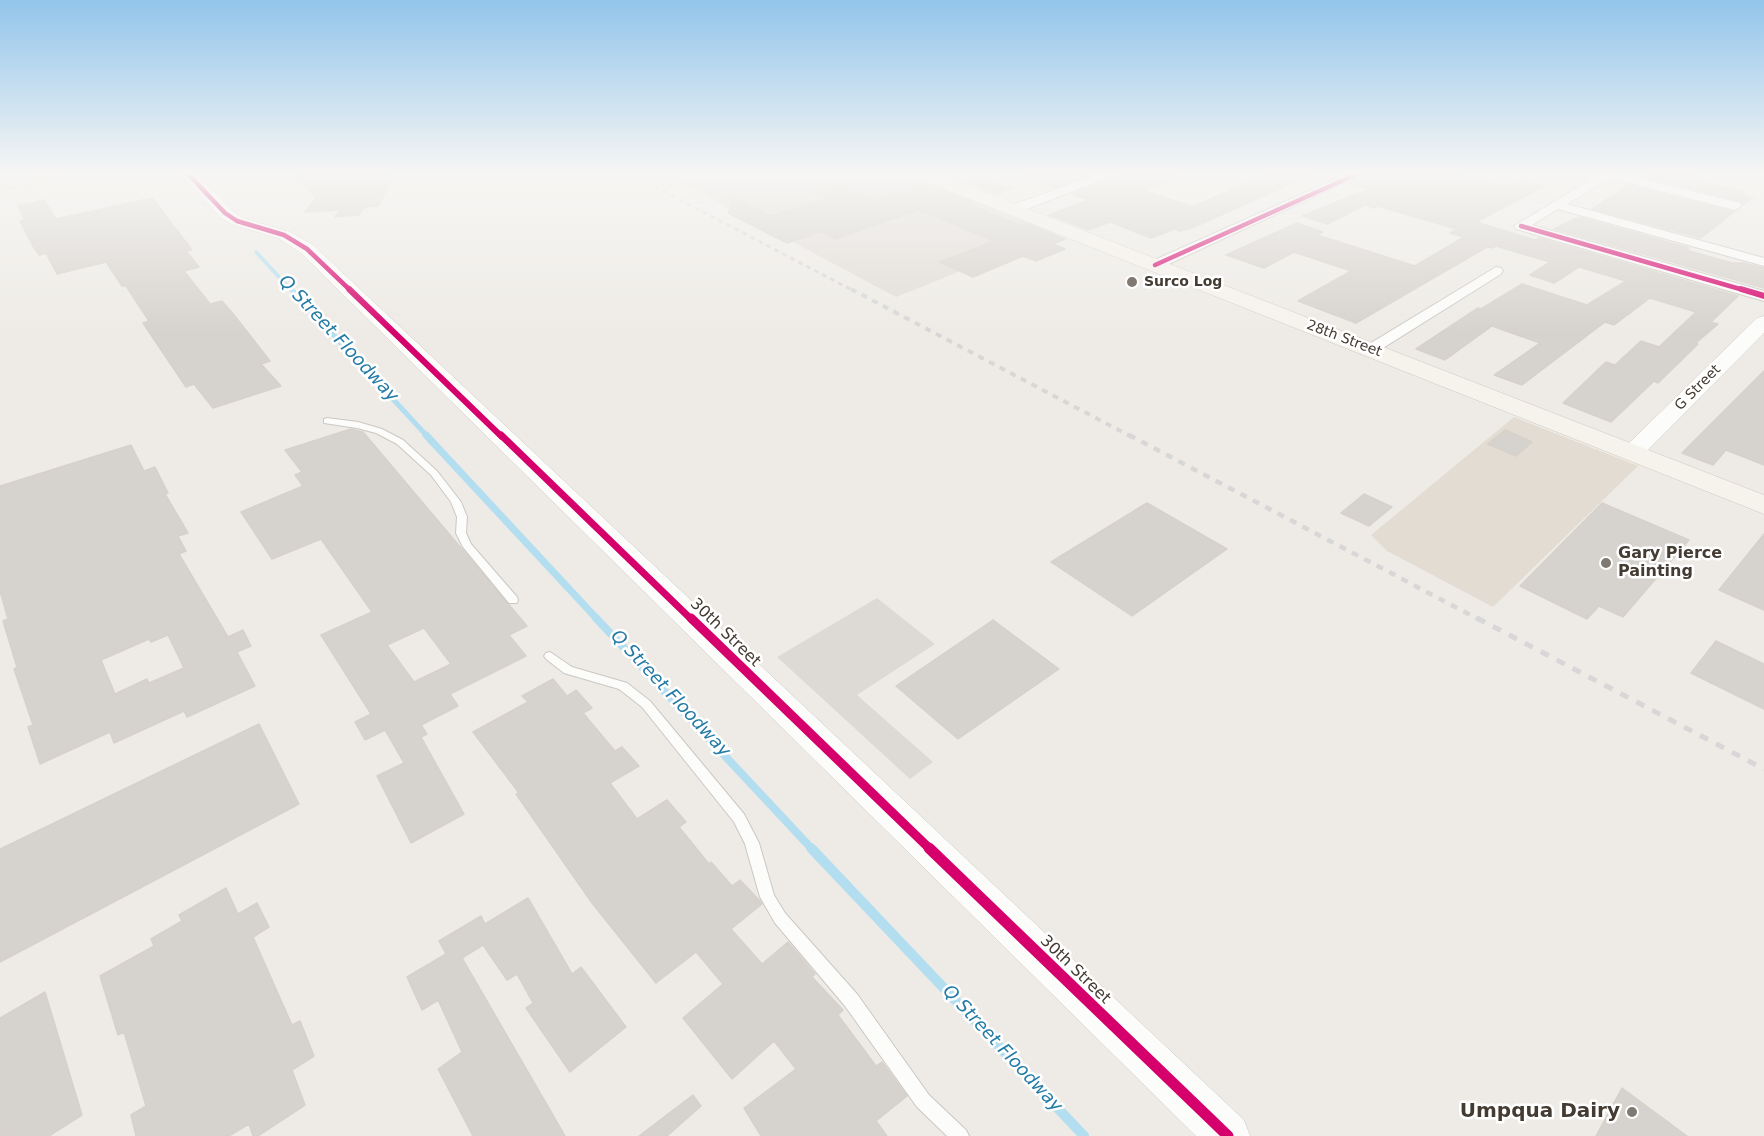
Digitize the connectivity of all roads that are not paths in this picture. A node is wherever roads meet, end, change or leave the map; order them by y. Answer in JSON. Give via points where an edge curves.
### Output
{"nodes":[{"id":1,"x":257,"y":227,"type":"edge"},
{"id":2,"x":1059,"y":227,"type":"edge"},
{"id":3,"x":1240,"y":227,"type":"edge"},
{"id":4,"x":1525,"y":227,"type":"edge"},
{"id":5,"x":1637,"y":227,"type":"edge"},
{"id":6,"x":1764,"y":262,"type":"edge"},
{"id":7,"x":1155,"y":265,"type":"junction"},
{"id":8,"x":1496,"y":271,"type":"dead end"},
{"id":9,"x":1764,"y":296,"type":"edge"},
{"id":10,"x":1764,"y":322,"type":"edge"},
{"id":11,"x":1369,"y":349,"type":"junction"},
{"id":12,"x":327,"y":421,"type":"dead end"},
{"id":13,"x":1632,"y":453,"type":"junction"},
{"id":14,"x":1764,"y":506,"type":"edge"},
{"id":15,"x":513,"y":600,"type":"dead end"},
{"id":16,"x":550,"y":656,"type":"dead end"},
{"id":17,"x":960,"y":1136,"type":"edge"},
{"id":18,"x":1228,"y":1136,"type":"edge"}],
"edges":[{"from":1,"to":18,"type":"street","name":"30th Street","via":[[284,235],[307,249]]},
{"from":2,"to":7,"type":"main road","name":"28th Street"},
{"from":3,"to":7,"type":"street"},
{"from":4,"to":9,"type":"street"},
{"from":5,"to":6,"type":"street"},
{"from":7,"to":11,"type":"main road","name":"28th Street"},
{"from":8,"to":11,"type":"street"},
{"from":10,"to":13,"type":"street","name":"G Street"},
{"from":11,"to":13,"type":"main road","name":"28th Street"},
{"from":12,"to":15,"type":"lane","via":[[358,425],[386,435],[400,442],[434,473],[456,502],[467,545]]},
{"from":13,"to":14,"type":"main road","name":"28th Street"},
{"from":16,"to":17,"type":"lane","via":[[567,670],[623,686],[646,704],[739,818],[752,843],[767,897],[780,918],[851,1000],[923,1101]]}]}
